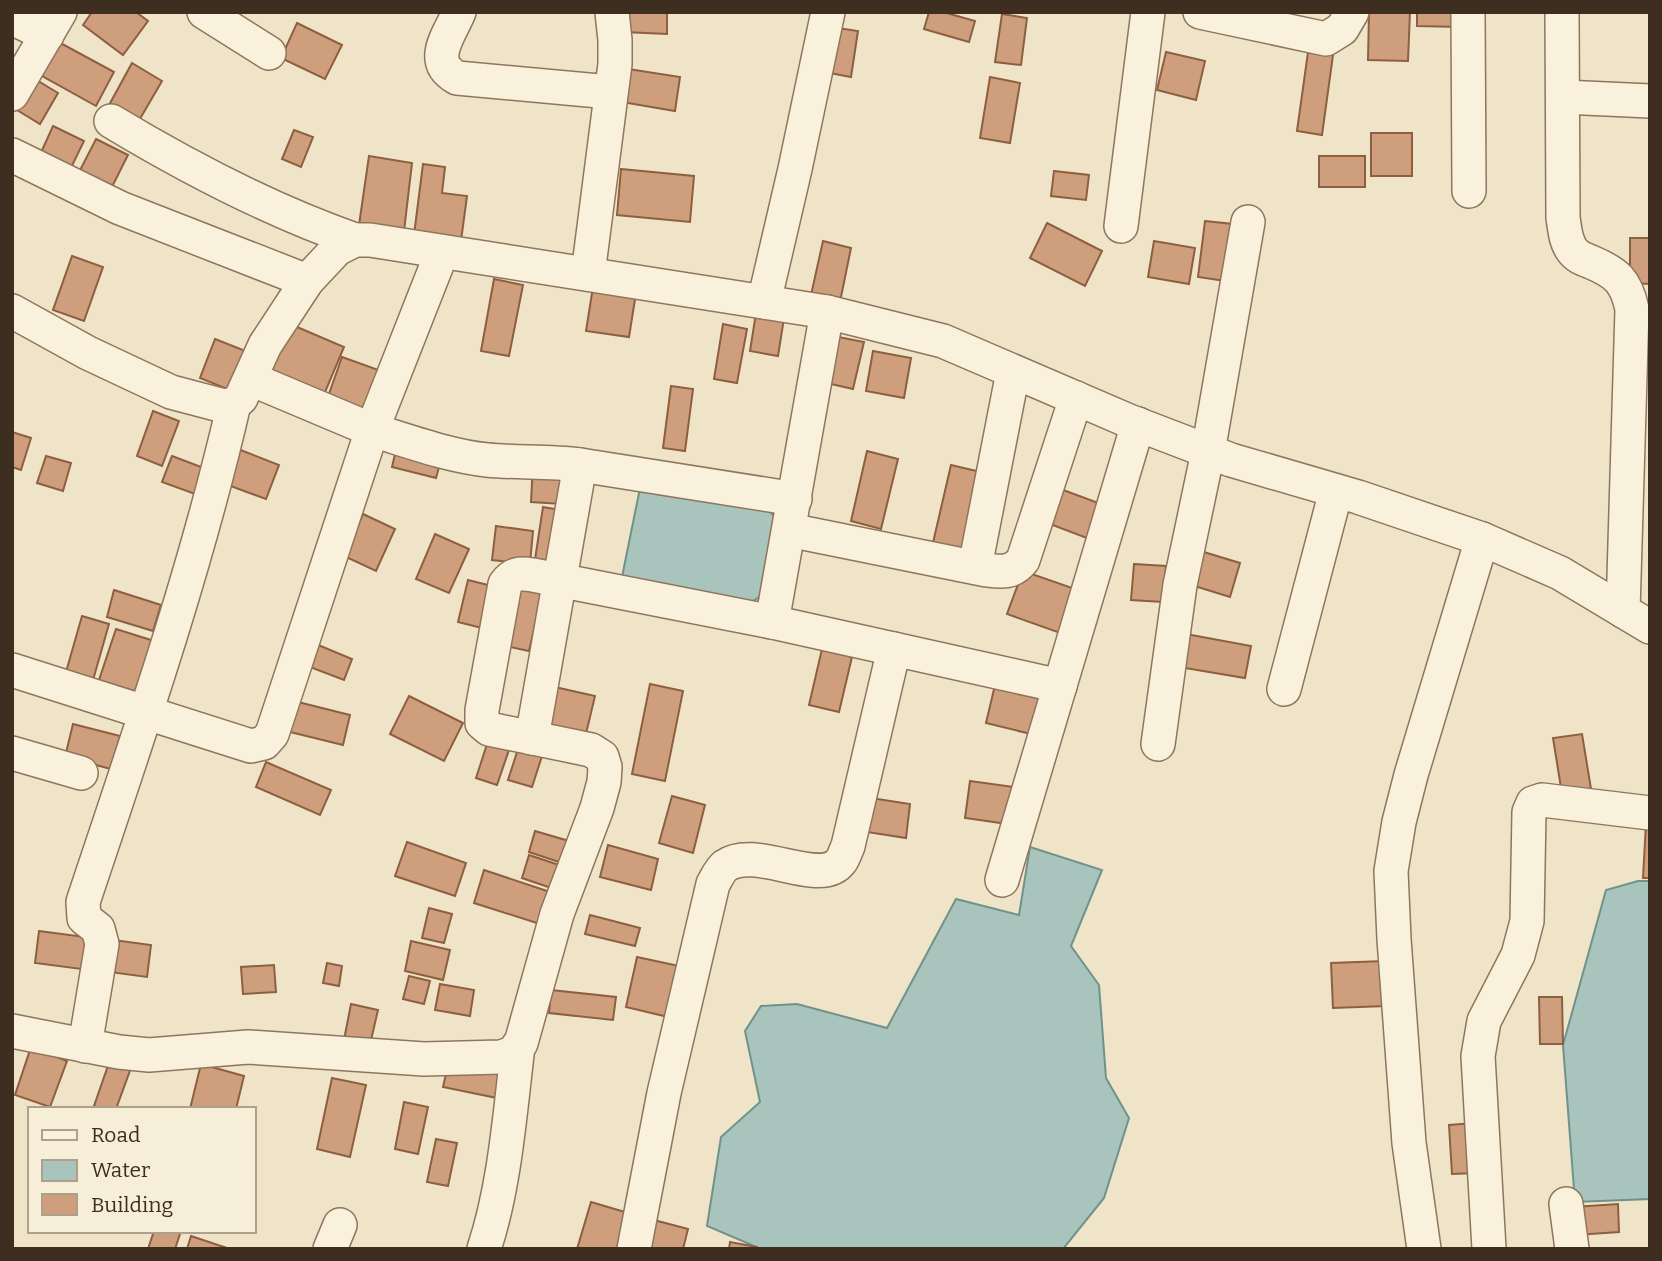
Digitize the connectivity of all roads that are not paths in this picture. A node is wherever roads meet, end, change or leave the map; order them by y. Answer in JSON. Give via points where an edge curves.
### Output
{"nodes":[{"id":1,"x":204,"y":12,"type":"edge"},
{"id":2,"x":459,"y":12,"type":"edge"},
{"id":3,"x":612,"y":12,"type":"edge"},
{"id":4,"x":828,"y":12,"type":"edge"},
{"id":5,"x":1148,"y":12,"type":"edge"},
{"id":6,"x":1200,"y":12,"type":"edge"},
{"id":7,"x":1352,"y":12,"type":"edge"},
{"id":8,"x":1468,"y":12,"type":"edge"},
{"id":9,"x":1562,"y":12,"type":"edge"},
{"id":10,"x":12,"y":18,"type":"edge"},
{"id":11,"x":1271,"y":20,"type":"edge"},
{"id":12,"x":53,"y":23,"type":"edge"},
{"id":13,"x":269,"y":53,"type":"dead end"},
{"id":14,"x":610,"y":92,"type":"junction"},
{"id":15,"x":12,"y":94,"type":"edge"},
{"id":16,"x":1563,"y":97,"type":"junction"},
{"id":17,"x":1650,"y":101,"type":"edge"},
{"id":18,"x":111,"y":121,"type":"dead end"},
{"id":19,"x":12,"y":155,"type":"edge"},
{"id":20,"x":1469,"y":191,"type":"dead end"},
{"id":21,"x":1248,"y":222,"type":"dead end"},
{"id":22,"x":1121,"y":226,"type":"dead end"},
{"id":23,"x":355,"y":240,"type":"junction"},
{"id":24,"x":442,"y":252,"type":"junction"},
{"id":25,"x":588,"y":274,"type":"junction"},
{"id":26,"x":307,"y":281,"type":"junction"},
{"id":27,"x":764,"y":302,"type":"junction"},
{"id":28,"x":12,"y":311,"type":"edge"},
{"id":29,"x":827,"y":312,"type":"junction"},
{"id":30,"x":1013,"y":372,"type":"junction"},
{"id":31,"x":243,"y":392,"type":"junction"},
{"id":32,"x":1076,"y":398,"type":"junction"},
{"id":33,"x":1138,"y":424,"type":"junction"},
{"id":34,"x":372,"y":430,"type":"junction"},
{"id":35,"x":1208,"y":452,"type":"junction"},
{"id":36,"x":580,"y":465,"type":"junction"},
{"id":37,"x":1336,"y":491,"type":"junction"},
{"id":38,"x":792,"y":514,"type":"junction"},
{"id":39,"x":1482,"y":539,"type":"junction"},
{"id":40,"x":975,"y":567,"type":"junction"},
{"id":41,"x":558,"y":579,"type":"junction"},
{"id":42,"x":1636,"y":619,"type":"edge"},
{"id":43,"x":772,"y":622,"type":"junction"},
{"id":44,"x":894,"y":649,"type":"junction"},
{"id":45,"x":12,"y":670,"type":"edge"},
{"id":46,"x":1060,"y":686,"type":"junction"},
{"id":47,"x":1284,"y":689,"type":"dead end"},
{"id":48,"x":146,"y":712,"type":"junction"},
{"id":49,"x":532,"y":738,"type":"junction"},
{"id":50,"x":1158,"y":744,"type":"dead end"},
{"id":51,"x":12,"y":753,"type":"edge"},
{"id":52,"x":81,"y":773,"type":"dead end"},
{"id":53,"x":1650,"y":813,"type":"edge"},
{"id":54,"x":1002,"y":880,"type":"dead end"},
{"id":55,"x":12,"y":1031,"type":"edge"},
{"id":56,"x":85,"y":1046,"type":"junction"},
{"id":57,"x":518,"y":1046,"type":"junction"},
{"id":58,"x":1566,"y":1204,"type":"dead end"},
{"id":59,"x":484,"y":1249,"type":"edge"},
{"id":60,"x":634,"y":1249,"type":"edge"},
{"id":61,"x":1424,"y":1249,"type":"edge"},
{"id":62,"x":1489,"y":1249,"type":"edge"},
{"id":63,"x":1572,"y":1249,"type":"edge"}],
"edges":[{"from":1,"to":13,"type":"street"},
{"from":2,"to":14,"type":"street","via":[[441,53],[447,73],[457,78]]},
{"from":3,"to":14,"type":"street","via":[[615,64]]},
{"from":4,"to":27,"type":"street"},
{"from":5,"to":22,"type":"street"},
{"from":6,"to":11,"type":"street"},
{"from":7,"to":11,"type":"street","via":[[1342,29],[1326,39]]},
{"from":8,"to":20,"type":"street"},
{"from":9,"to":16,"type":"street"},
{"from":10,"to":12,"type":"street"},
{"from":12,"to":15,"type":"street"},
{"from":14,"to":25,"type":"street"},
{"from":16,"to":17,"type":"street"},
{"from":16,"to":42,"type":"street","via":[[1566,237],[1577,256],[1621,279],[1632,309]]},
{"from":18,"to":23,"type":"street","via":[[240,193]]},
{"from":19,"to":26,"type":"street","via":[[120,208]]},
{"from":21,"to":35,"type":"street"},
{"from":23,"to":24,"type":"street"},
{"from":23,"to":26,"type":"street","via":[[337,249]]},
{"from":24,"to":25,"type":"street"},
{"from":24,"to":34,"type":"street"},
{"from":25,"to":27,"type":"street"},
{"from":26,"to":31,"type":"street","via":[[265,345]]},
{"from":27,"to":29,"type":"street"},
{"from":28,"to":31,"type":"street","via":[[171,392],[224,406]]},
{"from":29,"to":30,"type":"street","via":[[943,341]]},
{"from":29,"to":38,"type":"street"},
{"from":30,"to":32,"type":"street"},
{"from":30,"to":40,"type":"street"},
{"from":31,"to":34,"type":"street"},
{"from":31,"to":48,"type":"street"},
{"from":32,"to":33,"type":"street"},
{"from":32,"to":40,"type":"street","via":[[1023,560],[1007,571]]},
{"from":33,"to":35,"type":"street"},
{"from":33,"to":46,"type":"street"},
{"from":34,"to":36,"type":"street","via":[[463,456]]},
{"from":34,"to":48,"type":"street","via":[[272,734],[264,743],[251,746]]},
{"from":35,"to":37,"type":"street"},
{"from":35,"to":50,"type":"street","via":[[1180,585]]},
{"from":36,"to":38,"type":"street"},
{"from":36,"to":41,"type":"street"},
{"from":37,"to":39,"type":"street"},
{"from":37,"to":47,"type":"street"},
{"from":38,"to":40,"type":"street"},
{"from":38,"to":43,"type":"street"},
{"from":39,"to":42,"type":"street","via":[[1560,573]]},
{"from":39,"to":61,"type":"street","via":[[1411,775],[1391,871],[1409,1143]]},
{"from":41,"to":43,"type":"street"},
{"from":41,"to":49,"type":"street"},
{"from":41,"to":49,"type":"street","via":[[519,573],[509,577],[482,710],[482,723],[489,729]]},
{"from":43,"to":44,"type":"street"},
{"from":44,"to":46,"type":"street"},
{"from":44,"to":60,"type":"street","via":[[841,861],[831,869],[814,870],[741,860],[724,866],[713,884],[664,1093]]},
{"from":45,"to":48,"type":"street"},
{"from":46,"to":54,"type":"street"},
{"from":48,"to":56,"type":"street","via":[[83,902],[84,919],[98,929],[102,944]]},
{"from":49,"to":57,"type":"street","via":[[591,750],[602,757],[606,767],[597,808],[556,914]]},
{"from":51,"to":52,"type":"street"},
{"from":53,"to":62,"type":"street","via":[[1542,800],[1533,803],[1529,812],[1527,920],[1518,955],[1484,1021],[1478,1056]]},
{"from":55,"to":56,"type":"street"},
{"from":56,"to":57,"type":"street","via":[[149,1055],[248,1047],[424,1059],[501,1057]]},
{"from":57,"to":59,"type":"street","via":[[510,1119]]},
{"from":58,"to":63,"type":"street"}]}
